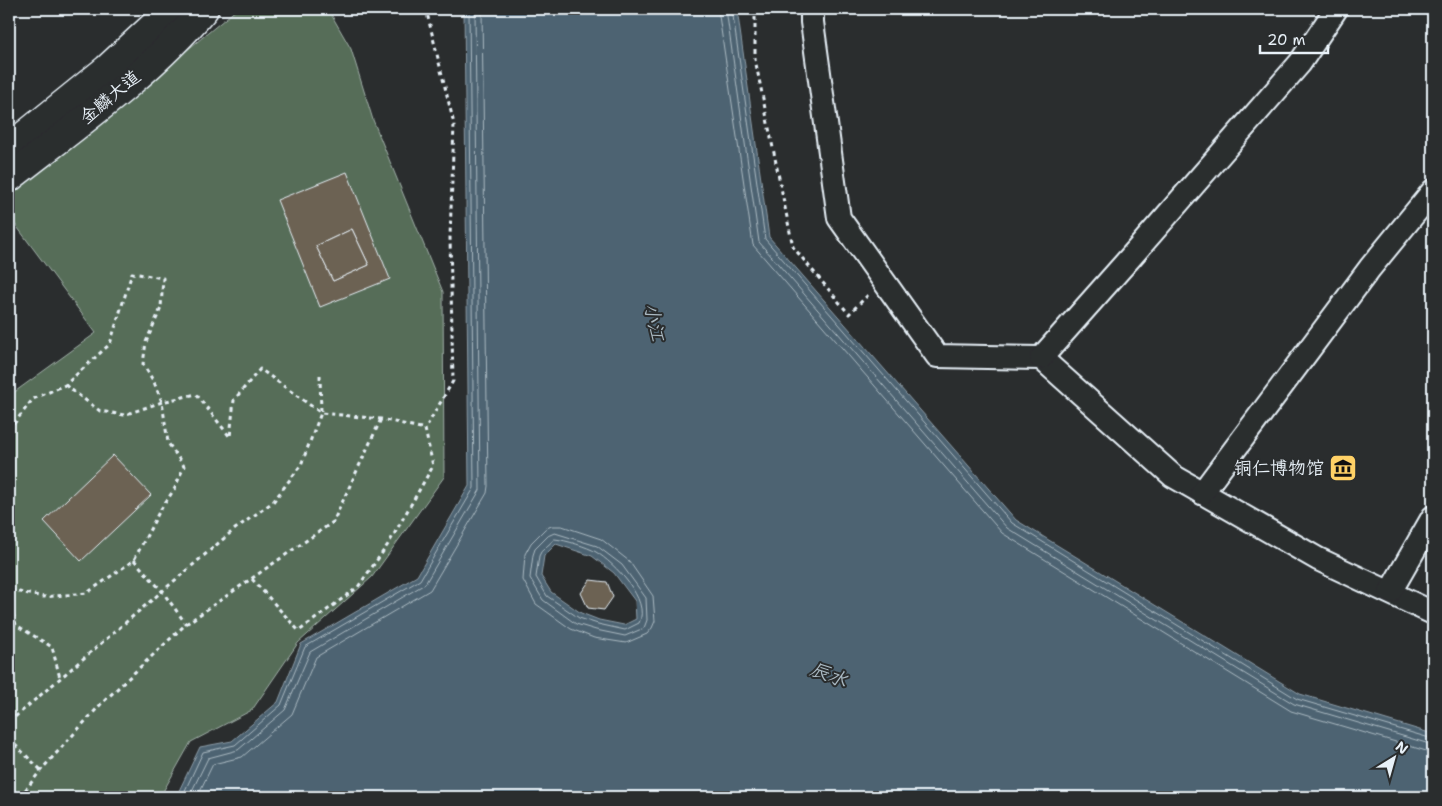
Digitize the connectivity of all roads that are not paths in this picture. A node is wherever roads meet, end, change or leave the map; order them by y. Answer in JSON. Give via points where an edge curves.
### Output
{"nodes":[{"id":1,"x":172,"y":9,"type":"edge"},
{"id":2,"x":204,"y":9,"type":"edge"},
{"id":3,"x":812,"y":9,"type":"edge"},
{"id":4,"x":1336,"y":9,"type":"edge"},
{"id":5,"x":9,"y":148,"type":"edge"},
{"id":6,"x":9,"y":178,"type":"edge"},
{"id":7,"x":1433,"y":191,"type":"edge"},
{"id":8,"x":1041,"y":358,"type":"junction"},
{"id":9,"x":1202,"y":493,"type":"junction"},
{"id":10,"x":1433,"y":517,"type":"edge"},
{"id":11,"x":1390,"y":592,"type":"junction"},
{"id":12,"x":1433,"y":613,"type":"edge"}],
"edges":[{"from":1,"to":5,"type":"main road","name":"金麟大道","via":[[107,69]]},
{"from":2,"to":6,"type":"main road","name":"金麟大道","via":[[185,32],[111,98]]},
{"from":3,"to":8,"type":"street","via":[[839,218],[937,356]]},
{"from":4,"to":8,"type":"street","via":[[1300,63]]},
{"from":7,"to":9,"type":"street","via":[[1370,268]]},
{"from":8,"to":9,"type":"street","via":[[1173,476]]},
{"from":9,"to":11,"type":"street","via":[[1318,559]]},
{"from":10,"to":11,"type":"street"},
{"from":11,"to":12,"type":"street"}]}
